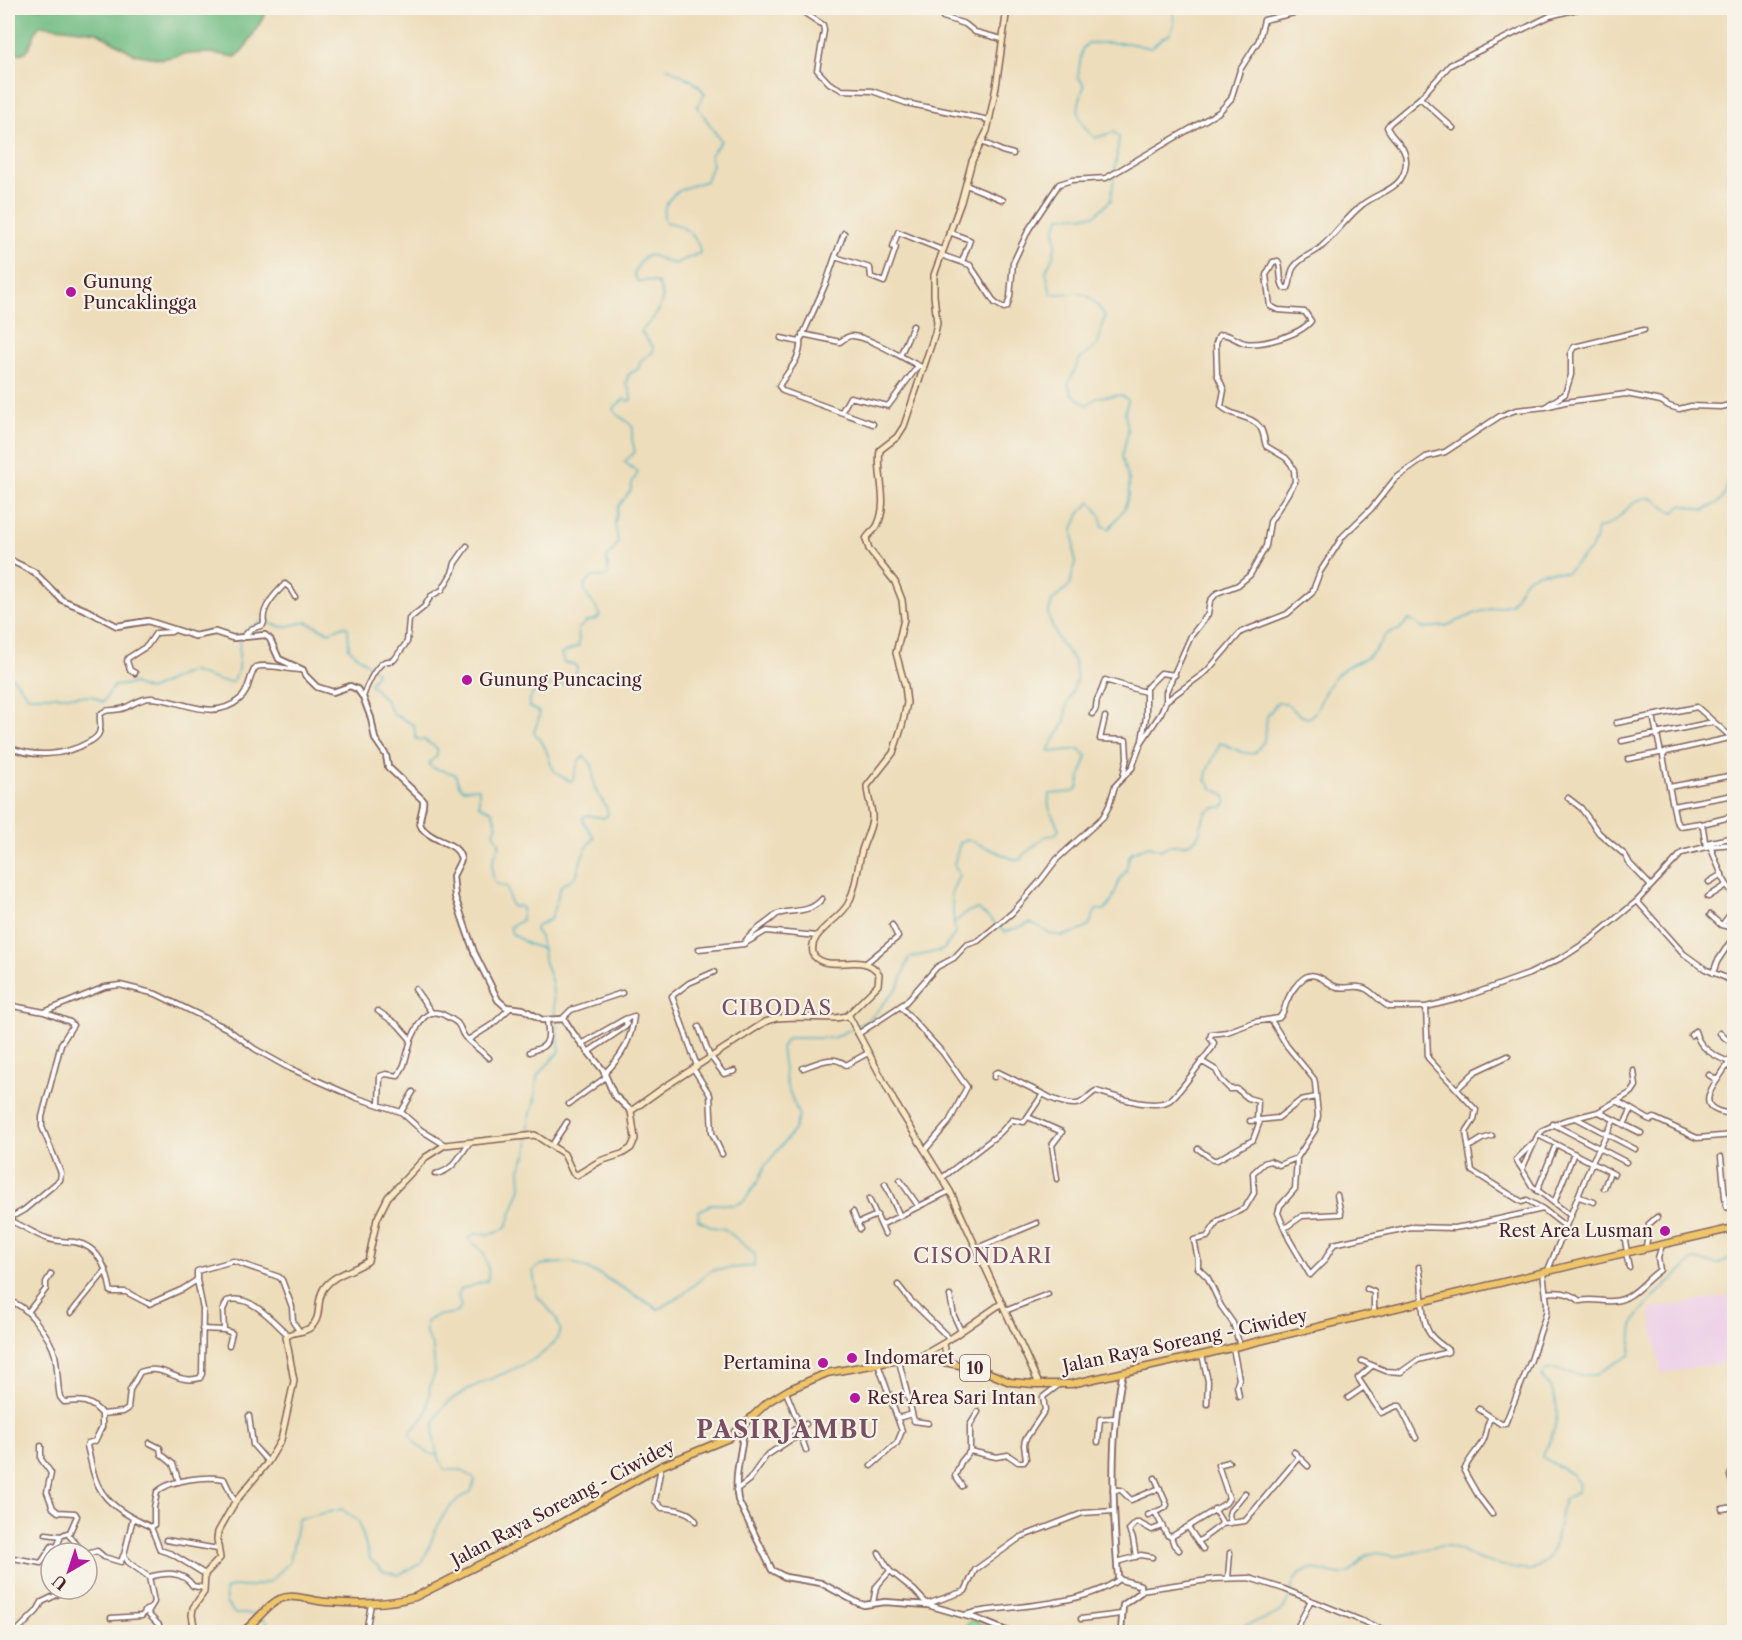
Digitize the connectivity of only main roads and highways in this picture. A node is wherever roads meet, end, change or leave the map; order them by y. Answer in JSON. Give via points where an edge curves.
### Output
{"nodes":[{"id":1,"x":1007,"y":8,"type":"edge"},
{"id":2,"x":849,"y":1016,"type":"junction"},
{"id":3,"x":1734,"y":1228,"type":"edge"},
{"id":4,"x":1002,"y":1304,"type":"junction"},
{"id":5,"x":947,"y":1341,"type":"junction"},
{"id":6,"x":918,"y":1358,"type":"junction"},
{"id":7,"x":947,"y":1362,"type":"junction"},
{"id":8,"x":1039,"y":1384,"type":"junction"},
{"id":9,"x":195,"y":1632,"type":"edge"},
{"id":10,"x":243,"y":1632,"type":"edge"}],
"edges":[{"from":1,"to":2,"type":"main road","via":[[989,120],[933,280],[937,327],[904,426],[880,450],[883,492],[879,523],[866,542],[895,582],[904,606],[896,653],[906,693],[905,714],[893,753],[867,786],[872,819],[850,899],[841,914],[813,941],[812,952],[820,962],[866,963],[879,974],[878,985]]},
{"from":2,"to":4,"type":"main road","via":[[894,1101],[950,1191]]},
{"from":2,"to":9,"type":"main road","via":[[777,1018],[765,1023],[631,1111],[633,1145],[626,1153],[575,1175],[564,1154],[531,1135],[446,1146],[426,1157],[388,1197],[377,1219],[368,1262],[332,1280],[320,1298],[316,1321],[309,1329],[288,1335],[285,1341],[294,1388],[279,1444],[235,1502],[218,1532],[218,1562],[205,1574],[202,1594],[192,1611]]},
{"from":3,"to":8,"type":"highway","name":"Jalan Raya Soreang - Ciwidey","number":"10","via":[[1203,1355],[1085,1381]]},
{"from":4,"to":5,"type":"main road"},
{"from":4,"to":8,"type":"main road"},
{"from":5,"to":6,"type":"main road"},
{"from":5,"to":7,"type":"main road"},
{"from":6,"to":7,"type":"highway","name":"Jalan Raya Soreang - Ciwidey","number":"10"},
{"from":6,"to":10,"type":"highway","name":"Jalan Raya Soreang - Ciwidey","number":"10","via":[[826,1373],[786,1392],[768,1402],[729,1438],[661,1466],[554,1527],[415,1597],[390,1602],[326,1602],[287,1596],[276,1600]]},
{"from":7,"to":8,"type":"highway","name":"Jalan Raya Soreang - Ciwidey","number":"10","via":[[987,1371],[1010,1382]]}]}
